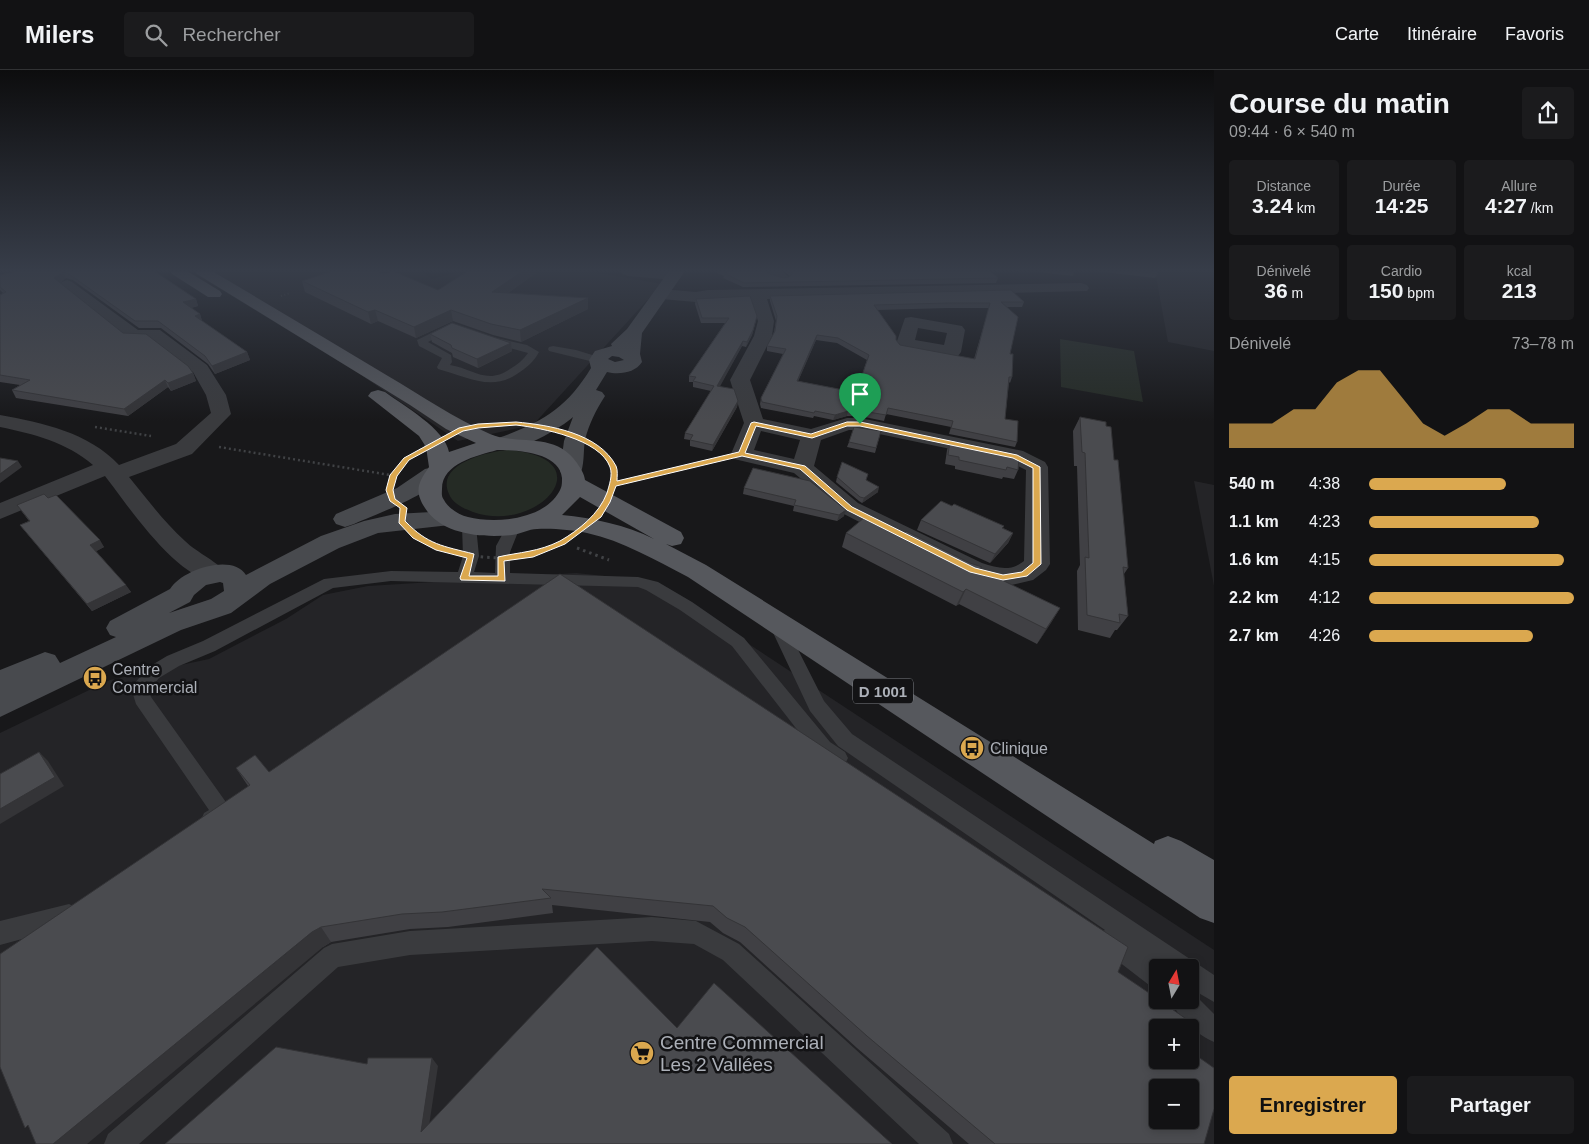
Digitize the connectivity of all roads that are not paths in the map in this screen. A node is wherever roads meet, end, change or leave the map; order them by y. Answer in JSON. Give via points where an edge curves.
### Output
{"nodes":[{"id":1,"x":115,"y":321,"type":"edge"},
{"id":2,"x":259,"y":321,"type":"edge"},
{"id":3,"x":286,"y":321,"type":"edge"},
{"id":4,"x":641,"y":321,"type":"edge"},
{"id":5,"x":766,"y":321,"type":"edge"},
{"id":6,"x":931,"y":321,"type":"edge"},
{"id":7,"x":931,"y":326,"type":"dead end"},
{"id":8,"x":553,"y":349,"type":"dead end"},
{"id":9,"x":576,"y":353,"type":"joint"},
{"id":10,"x":611,"y":358,"type":"junction"},
{"id":11,"x":442,"y":367,"type":"joint"},
{"id":12,"x":0,"y":421,"type":"edge"},
{"id":13,"x":754,"y":423,"type":"junction"},
{"id":14,"x":812,"y":436,"type":"junction"},
{"id":15,"x":501,"y":444,"type":"junction"},
{"id":16,"x":802,"y":468,"type":"junction"},
{"id":17,"x":112,"y":470,"type":"junction"},
{"id":18,"x":436,"y":471,"type":"junction"},
{"id":19,"x":572,"y":477,"type":"junction"},
{"id":20,"x":397,"y":510,"type":"junction"},
{"id":21,"x":0,"y":512,"type":"edge"},
{"id":22,"x":459,"y":522,"type":"junction"},
{"id":23,"x":524,"y":524,"type":"junction"},
{"id":24,"x":173,"y":546,"type":"junction"},
{"id":25,"x":464,"y":578,"type":"junction"},
{"id":26,"x":502,"y":579,"type":"junction"},
{"id":27,"x":224,"y":581,"type":"junction"},
{"id":28,"x":188,"y":598,"type":"junction"},
{"id":29,"x":775,"y":620,"type":"junction"},
{"id":30,"x":0,"y":683,"type":"edge"},
{"id":31,"x":0,"y":705,"type":"edge"},
{"id":32,"x":855,"y":770,"type":"edge"},
{"id":33,"x":199,"y":828,"type":"edge"},
{"id":34,"x":985,"y":857,"type":"edge"},
{"id":35,"x":1214,"y":880,"type":"edge"},
{"id":36,"x":1214,"y":904,"type":"edge"},
{"id":37,"x":0,"y":933,"type":"edge"},
{"id":38,"x":22,"y":949,"type":"edge"},
{"id":39,"x":1168,"y":959,"type":"edge"},
{"id":40,"x":1149,"y":969,"type":"edge"},
{"id":41,"x":1199,"y":979,"type":"edge"},
{"id":42,"x":1214,"y":990,"type":"edge"},
{"id":43,"x":1192,"y":1009,"type":"edge"},
{"id":44,"x":1214,"y":1029,"type":"edge"},
{"id":45,"x":118,"y":1144,"type":"edge"},
{"id":46,"x":939,"y":1144,"type":"edge"}],
"edges":[{"from":1,"to":17,"type":"street","via":[[134,335],[154,334],[200,369],[216,395],[221,414],[184,449]]},
{"from":2,"to":18,"type":"main road","via":[[398,410],[426,432],[437,447]]},
{"from":3,"to":15,"type":"main road","via":[[461,430]]},
{"from":4,"to":10,"type":"street"},
{"from":5,"to":13,"type":"street","via":[[763,336],[740,380]]},
{"from":6,"to":7,"type":"street"},
{"from":8,"to":9,"type":"lane"},
{"from":9,"to":10,"type":"lane"},
{"from":10,"to":15,"type":"street","via":[[600,368],[578,403],[564,416],[532,435]]},
{"from":10,"to":19,"type":"street","via":[[606,379],[579,422],[571,456]]},
{"from":11,"to":11,"type":"lane","via":[[457,368],[485,380],[501,381],[534,352],[452,326],[422,340],[422,344],[446,357],[447,362]]},
{"from":12,"to":17,"type":"street","via":[[51,431],[76,443]]},
{"from":13,"to":14,"type":"street"},
{"from":13,"to":16,"type":"street","via":[[742,454]]},
{"from":14,"to":16,"type":"street"},
{"from":14,"to":16,"type":"street","via":[[847,424],[860,424],[1026,460],[1036,467],[1037,564],[1024,574],[1003,578],[973,570],[850,508]]},
{"from":15,"to":18,"type":"main road","via":[[464,452]]},
{"from":15,"to":19,"type":"main road","via":[[524,444],[547,451],[564,462]]},
{"from":17,"to":21,"type":"street","via":[[51,489]]},
{"from":17,"to":24,"type":"street"},
{"from":18,"to":20,"type":"street"},
{"from":18,"to":22,"type":"main road","via":[[428,486],[430,498],[437,510]]},
{"from":19,"to":23,"type":"main road","via":[[571,494],[563,504],[551,514]]},
{"from":19,"to":35,"type":"main road","number":"D 1001","via":[[610,493],[939,710],[1125,828]]},
{"from":20,"to":22,"type":"street"},
{"from":20,"to":27,"type":"street","via":[[373,526],[330,542],[261,578]]},
{"from":22,"to":23,"type":"main road","via":[[491,528]]},
{"from":22,"to":25,"type":"lane","via":[[471,556]]},
{"from":23,"to":26,"type":"lane","via":[[503,542],[500,559]]},
{"from":23,"to":29,"type":"main road","number":"D 1001","via":[[587,525],[635,539],[697,571]]},
{"from":24,"to":27,"type":"street","via":[[197,566]]},
{"from":24,"to":28,"type":"street"},
{"from":25,"to":26,"type":"lane"},
{"from":25,"to":33,"type":"lane","via":[[391,576],[330,583],[153,673],[140,688],[142,700],[223,812]]},
{"from":26,"to":32,"type":"lane","via":[[608,580],[652,586],[738,642],[823,748]]},
{"from":27,"to":28,"type":"street","via":[[221,606]]},
{"from":28,"to":30,"type":"street"},
{"from":28,"to":31,"type":"street","via":[[164,627]]},
{"from":29,"to":36,"type":"main road","number":"D 1001"},
{"from":29,"to":39,"type":"lane","via":[[817,706],[845,740]]},
{"from":34,"to":40,"type":"lane"},
{"from":37,"to":38,"type":"lane","via":[[74,912]]},
{"from":41,"to":42,"type":"lane"},
{"from":43,"to":44,"type":"lane"},
{"from":45,"to":46,"type":"lane","via":[[332,956],[410,943],[652,929],[696,933],[731,952]]}]}
